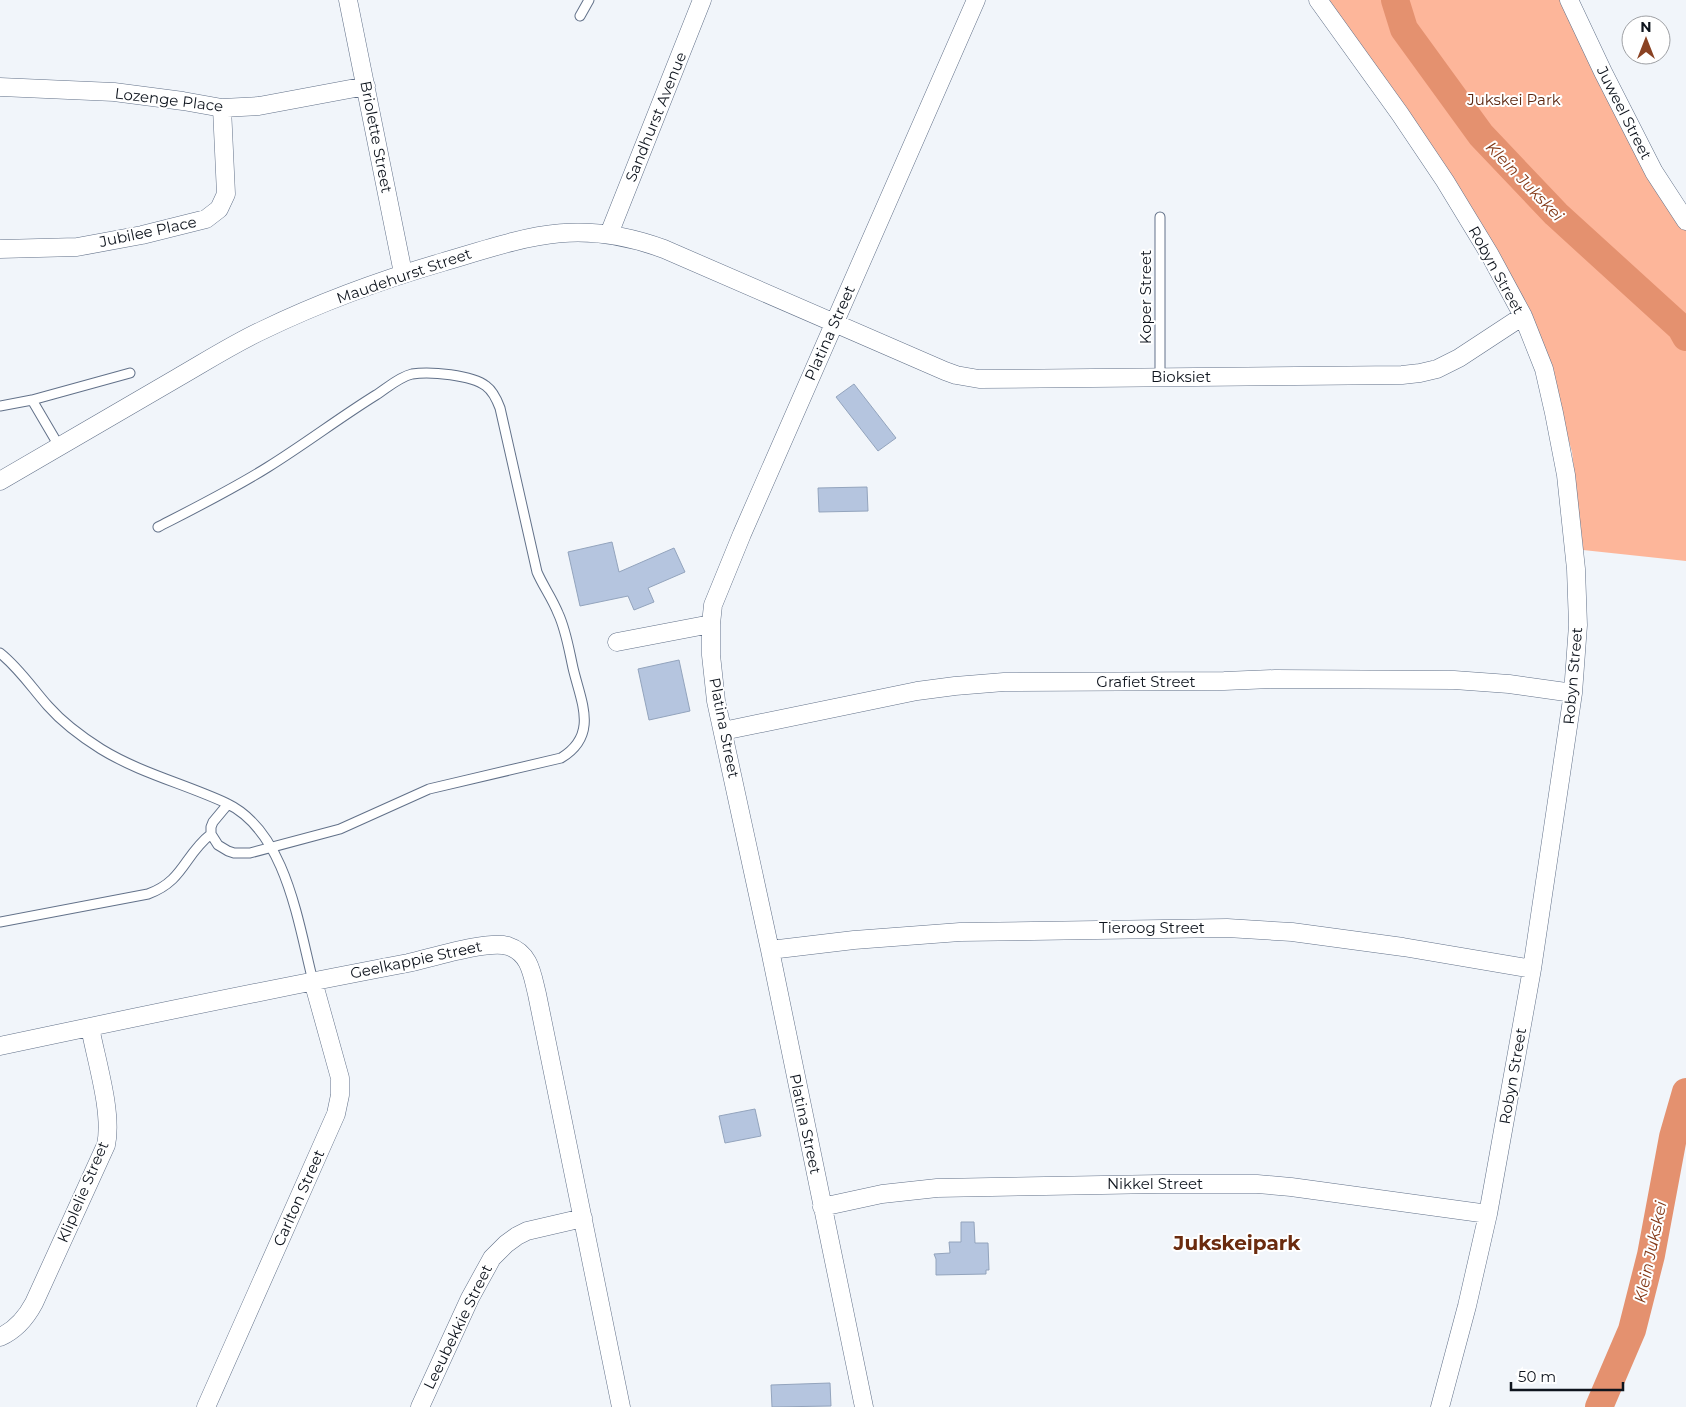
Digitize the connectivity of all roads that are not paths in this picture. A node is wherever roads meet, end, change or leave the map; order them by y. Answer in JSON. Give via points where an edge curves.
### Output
{"nodes":[{"id":1,"x":348,"y":0,"type":"edge"},
{"id":2,"x":589,"y":0,"type":"edge"},
{"id":3,"x":702,"y":0,"type":"edge"},
{"id":4,"x":976,"y":0,"type":"edge"},
{"id":5,"x":1318,"y":0,"type":"edge"},
{"id":6,"x":1569,"y":0,"type":"edge"},
{"id":7,"x":580,"y":16,"type":"dead end"},
{"id":8,"x":366,"y":86,"type":"junction"},
{"id":9,"x":0,"y":87,"type":"edge"},
{"id":10,"x":222,"y":108,"type":"junction"},
{"id":11,"x":1160,"y":217,"type":"dead end"},
{"id":12,"x":1686,"y":222,"type":"edge"},
{"id":13,"x":610,"y":234,"type":"junction"},
{"id":14,"x":0,"y":249,"type":"edge"},
{"id":15,"x":403,"y":273,"type":"junction"},
{"id":16,"x":1523,"y":316,"type":"junction"},
{"id":17,"x":834,"y":323,"type":"junction"},
{"id":18,"x":130,"y":373,"type":"dead end"},
{"id":19,"x":1160,"y":378,"type":"junction"},
{"id":20,"x":32,"y":400,"type":"junction"},
{"id":21,"x":0,"y":406,"type":"edge"},
{"id":22,"x":59,"y":446,"type":"junction"},
{"id":23,"x":0,"y":481,"type":"edge"},
{"id":24,"x":158,"y":527,"type":"dead end"},
{"id":25,"x":711,"y":624,"type":"junction"},
{"id":26,"x":617,"y":642,"type":"dead end"},
{"id":27,"x":0,"y":653,"type":"edge"},
{"id":28,"x":1573,"y":693,"type":"junction"},
{"id":29,"x":723,"y":731,"type":"junction"},
{"id":30,"x":228,"y":804,"type":"junction"},
{"id":31,"x":211,"y":834,"type":"junction"},
{"id":32,"x":271,"y":847,"type":"junction"},
{"id":33,"x":0,"y":922,"type":"edge"},
{"id":34,"x":770,"y":950,"type":"junction"},
{"id":35,"x":1532,"y":968,"type":"junction"},
{"id":36,"x":313,"y":981,"type":"junction"},
{"id":37,"x":90,"y":1027,"type":"junction"},
{"id":38,"x":0,"y":1046,"type":"edge"},
{"id":39,"x":822,"y":1207,"type":"junction"},
{"id":40,"x":1488,"y":1214,"type":"junction"},
{"id":41,"x":583,"y":1218,"type":"junction"},
{"id":42,"x":0,"y":1337,"type":"edge"},
{"id":43,"x":206,"y":1407,"type":"edge"},
{"id":44,"x":420,"y":1407,"type":"edge"},
{"id":45,"x":621,"y":1407,"type":"edge"},
{"id":46,"x":864,"y":1407,"type":"edge"},
{"id":47,"x":1440,"y":1407,"type":"edge"}],
"edges":[{"from":1,"to":8,"type":"street","name":"Briolette Street"},
{"from":2,"to":7,"type":"lane"},
{"from":3,"to":13,"type":"street","name":"Sandhurst Avenue"},
{"from":4,"to":17,"type":"street","name":"Platina Street"},
{"from":5,"to":16,"type":"street","name":"Robyn Street","via":[[1445,181]]},
{"from":6,"to":12,"type":"street","name":"Juweel Street","via":[[1654,172]]},
{"from":8,"to":10,"type":"street","name":"Lozenge Place","via":[[258,106]]},
{"from":8,"to":15,"type":"street","name":"Briolette Street"},
{"from":9,"to":10,"type":"street","name":"Lozenge Place","via":[[114,92]]},
{"from":10,"to":14,"type":"street","name":"Jubilee Place","via":[[226,194],[219,209],[206,219],[142,236],[77,247]]},
{"from":11,"to":19,"type":"lane","name":"Koper Street"},
{"from":13,"to":15,"type":"street","name":"Maudehurst Street","via":[[563,232],[531,236]]},
{"from":13,"to":17,"type":"street","name":"Maudehurst Street","via":[[664,249]]},
{"from":15,"to":22,"type":"street","name":"Maudehurst Street","via":[[260,331]]},
{"from":16,"to":19,"type":"street","name":"Bioksiet","via":[[1459,358],[1420,374]]},
{"from":16,"to":28,"type":"street","name":"Robyn Street","via":[[1548,383],[1566,475],[1578,604]]},
{"from":17,"to":19,"type":"street","name":"Bioksiet","via":[[968,378]]},
{"from":17,"to":25,"type":"street","name":"Platina Street","via":[[742,534],[713,605]]},
{"from":18,"to":20,"type":"lane"},
{"from":20,"to":21,"type":"lane"},
{"from":20,"to":22,"type":"lane"},
{"from":22,"to":23,"type":"street","name":"Maudehurst Street"},
{"from":24,"to":32,"type":"lane","via":[[269,467],[411,375],[433,374],[476,380],[488,387],[500,408],[537,572],[559,613],[583,705],[584,726],[578,743],[561,758],[429,788],[340,829]]},
{"from":25,"to":26,"type":"street"},
{"from":25,"to":29,"type":"street","name":"Platina Street","via":[[716,701]]},
{"from":27,"to":30,"type":"lane","via":[[58,716],[102,749]]},
{"from":28,"to":29,"type":"street","name":"Grafiet Street","via":[[1454,680],[1004,682],[917,691]]},
{"from":28,"to":35,"type":"street","name":"Robyn Street"},
{"from":29,"to":34,"type":"street","name":"Platina Street"},
{"from":30,"to":31,"type":"lane","via":[[213,822]]},
{"from":30,"to":32,"type":"lane","via":[[259,828]]},
{"from":31,"to":32,"type":"lane","via":[[218,845],[234,853],[250,853]]},
{"from":31,"to":33,"type":"lane","via":[[194,850],[176,877],[157,891]]},
{"from":32,"to":36,"type":"lane","via":[[284,874]]},
{"from":34,"to":35,"type":"street","name":"Tieroog Street","via":[[960,932],[1218,928],[1292,932]]},
{"from":34,"to":39,"type":"street","name":"Platina Street"},
{"from":35,"to":40,"type":"street","name":"Robyn Street"},
{"from":36,"to":37,"type":"street","name":"Geelkappie Street"},
{"from":36,"to":41,"type":"street","name":"Geelkappie Street","via":[[492,944],[507,946],[525,956],[534,978]]},
{"from":36,"to":43,"type":"street","name":"Carlton Street","via":[[340,1078],[336,1114]]},
{"from":37,"to":38,"type":"street","name":"Geelkappie Street"},
{"from":37,"to":42,"type":"street","name":"Kliplelie Street","via":[[105,1103],[106,1145],[34,1303],[15,1329]]},
{"from":39,"to":40,"type":"street","name":"Nikkel Street","via":[[882,1194],[937,1188],[1256,1184]]},
{"from":39,"to":46,"type":"street","name":"Platina Street"},
{"from":40,"to":47,"type":"street","name":"Robyn Street"},
{"from":41,"to":44,"type":"street","name":"Leeubekkie Street","via":[[527,1231],[506,1244],[492,1258]]},
{"from":41,"to":45,"type":"street","name":"Geelkappie Street"}]}
